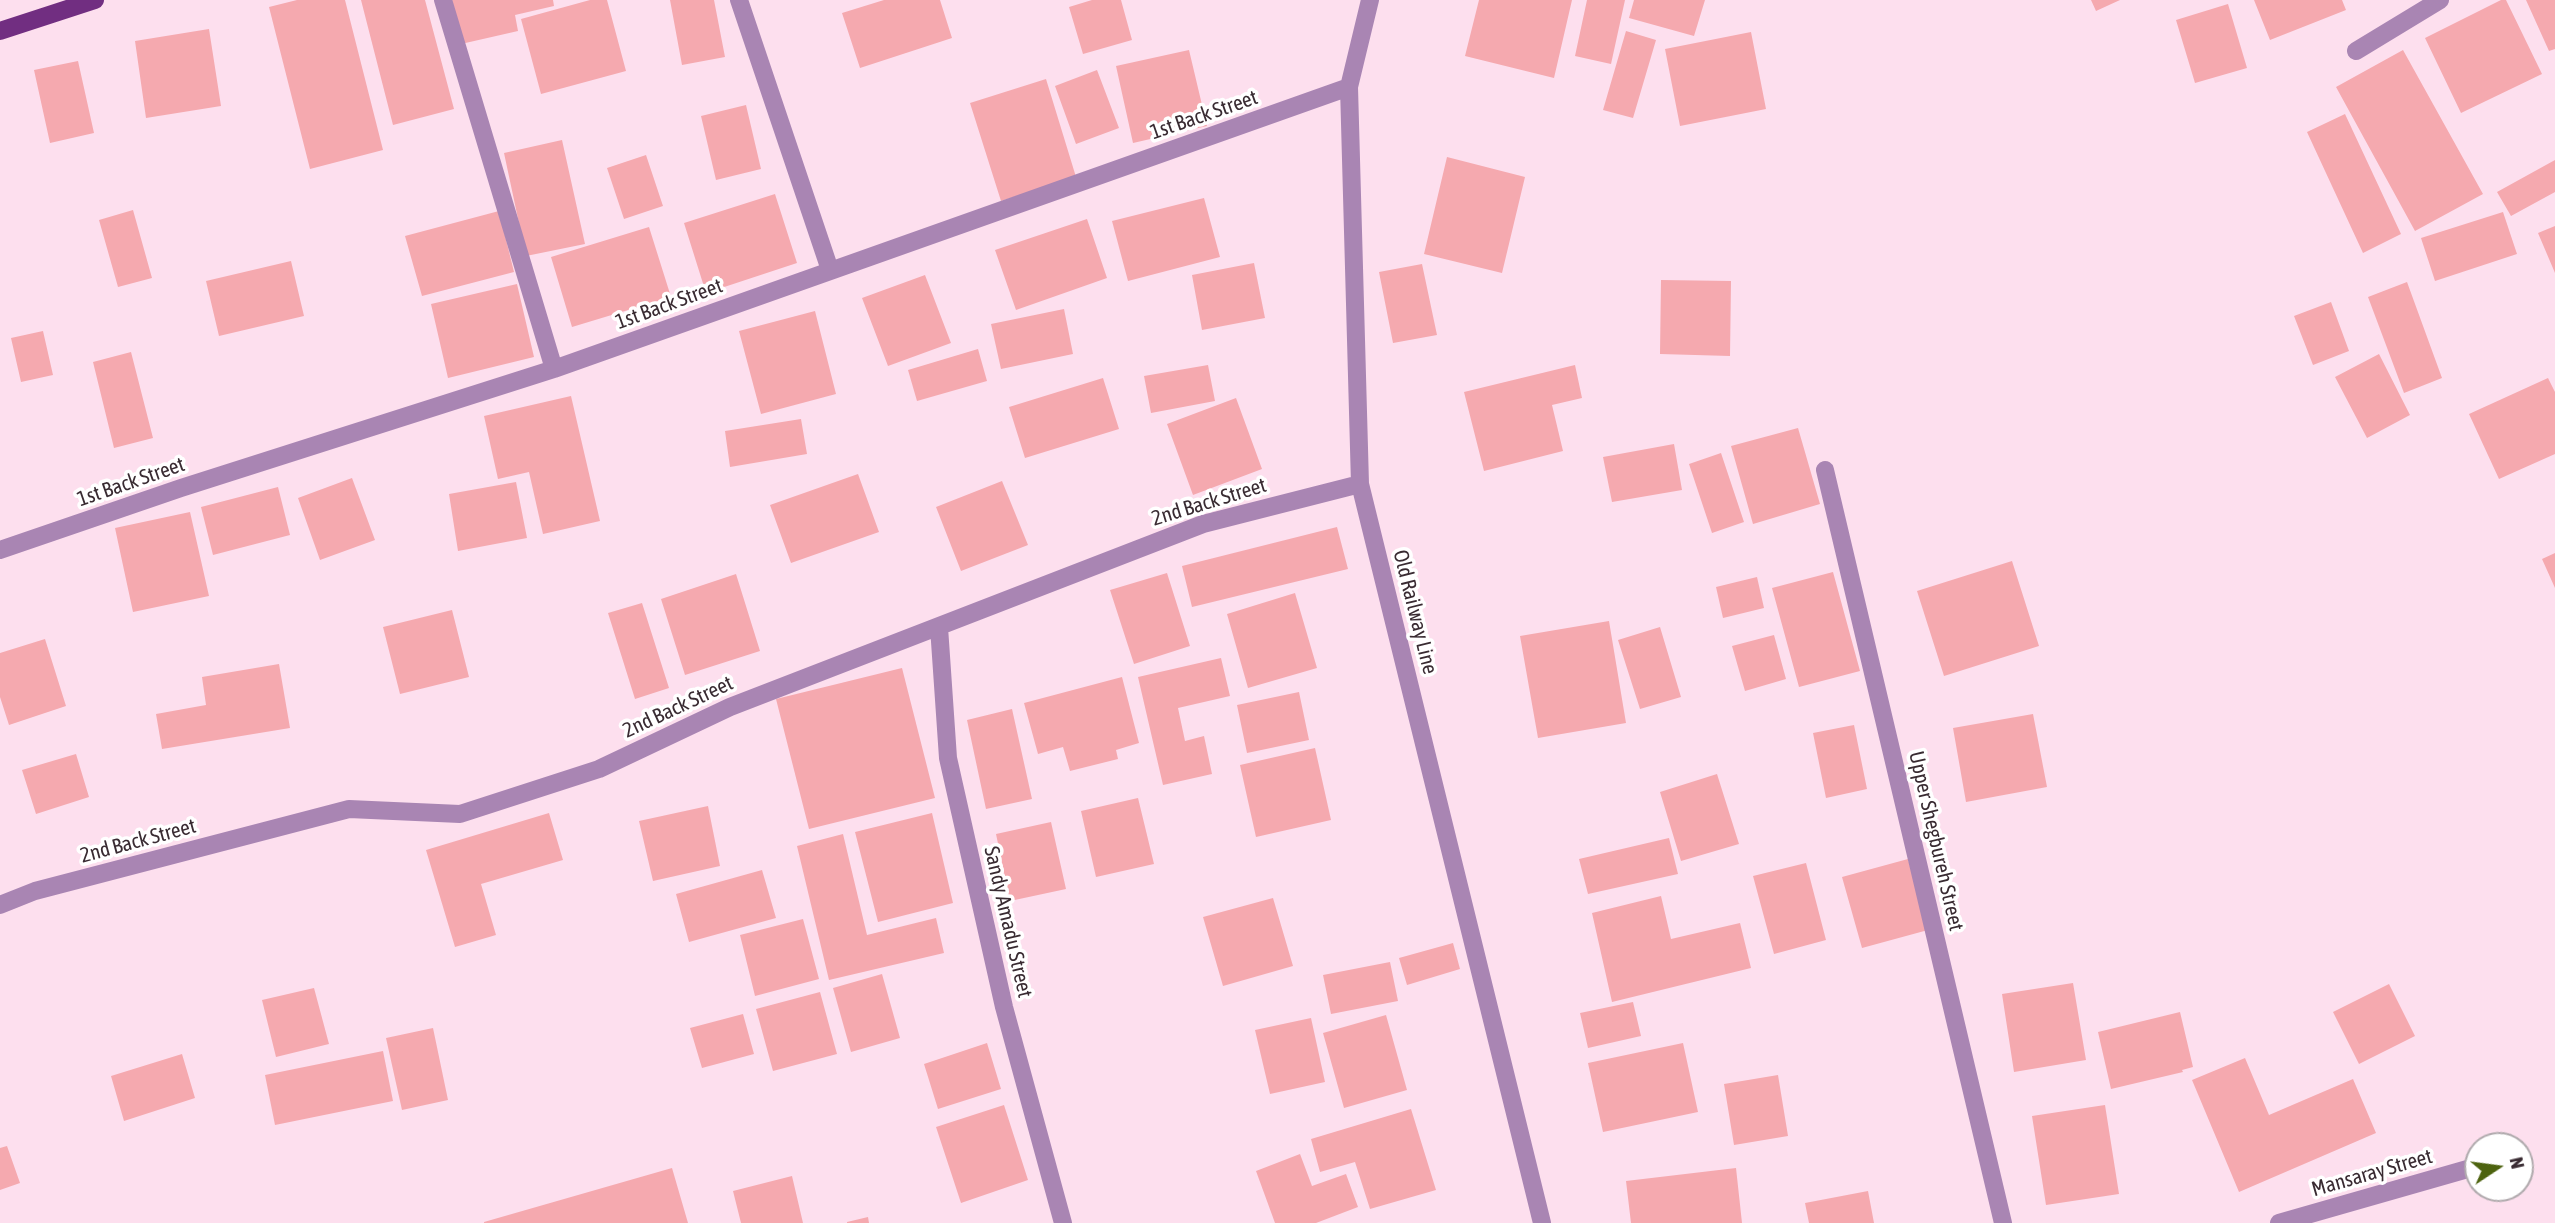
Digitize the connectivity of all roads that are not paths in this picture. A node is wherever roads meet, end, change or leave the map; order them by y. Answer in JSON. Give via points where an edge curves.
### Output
{"nodes":[{"id":1,"x":95,"y":0,"type":"edge"},
{"id":2,"x":443,"y":0,"type":"edge"},
{"id":3,"x":739,"y":0,"type":"edge"},
{"id":4,"x":1370,"y":0,"type":"edge"},
{"id":5,"x":2440,"y":0,"type":"edge"},
{"id":6,"x":0,"y":31,"type":"edge"},
{"id":7,"x":2356,"y":51,"type":"dead end"},
{"id":8,"x":1349,"y":88,"type":"junction"},
{"id":9,"x":830,"y":270,"type":"junction"},
{"id":10,"x":554,"y":369,"type":"junction"},
{"id":11,"x":1825,"y":470,"type":"dead end"},
{"id":12,"x":1360,"y":484,"type":"junction"},
{"id":13,"x":0,"y":550,"type":"edge"},
{"id":14,"x":939,"y":626,"type":"junction"},
{"id":15,"x":0,"y":905,"type":"edge"},
{"id":16,"x":2464,"y":1170,"type":"edge"},
{"id":17,"x":1063,"y":1223,"type":"edge"},
{"id":18,"x":1542,"y":1223,"type":"edge"},
{"id":19,"x":2003,"y":1223,"type":"edge"},
{"id":20,"x":2279,"y":1223,"type":"edge"}],
"edges":[{"from":1,"to":6,"type":"main road"},
{"from":2,"to":10,"type":"street"},
{"from":3,"to":9,"type":"street"},
{"from":4,"to":8,"type":"street","name":"Old Railway Line"},
{"from":5,"to":7,"type":"street"},
{"from":8,"to":9,"type":"street","name":"1st Back Street"},
{"from":8,"to":12,"type":"street","name":"Old Railway Line"},
{"from":9,"to":10,"type":"street","name":"1st Back Street"},
{"from":10,"to":13,"type":"street","name":"1st Back Street"},
{"from":11,"to":19,"type":"street","name":"Upper Shegbureh Street"},
{"from":12,"to":14,"type":"street","name":"2nd Back Street","via":[[1203,524]]},
{"from":12,"to":18,"type":"street","name":"Old Railway Line"},
{"from":14,"to":15,"type":"street","name":"2nd Back Street","via":[[730,707],[599,769],[460,814],[348,809],[35,891]]},
{"from":14,"to":17,"type":"street","name":"Sandy Amadu Street","via":[[948,758],[1004,1007]]},
{"from":16,"to":20,"type":"street","name":"Mansaray Street"}]}
